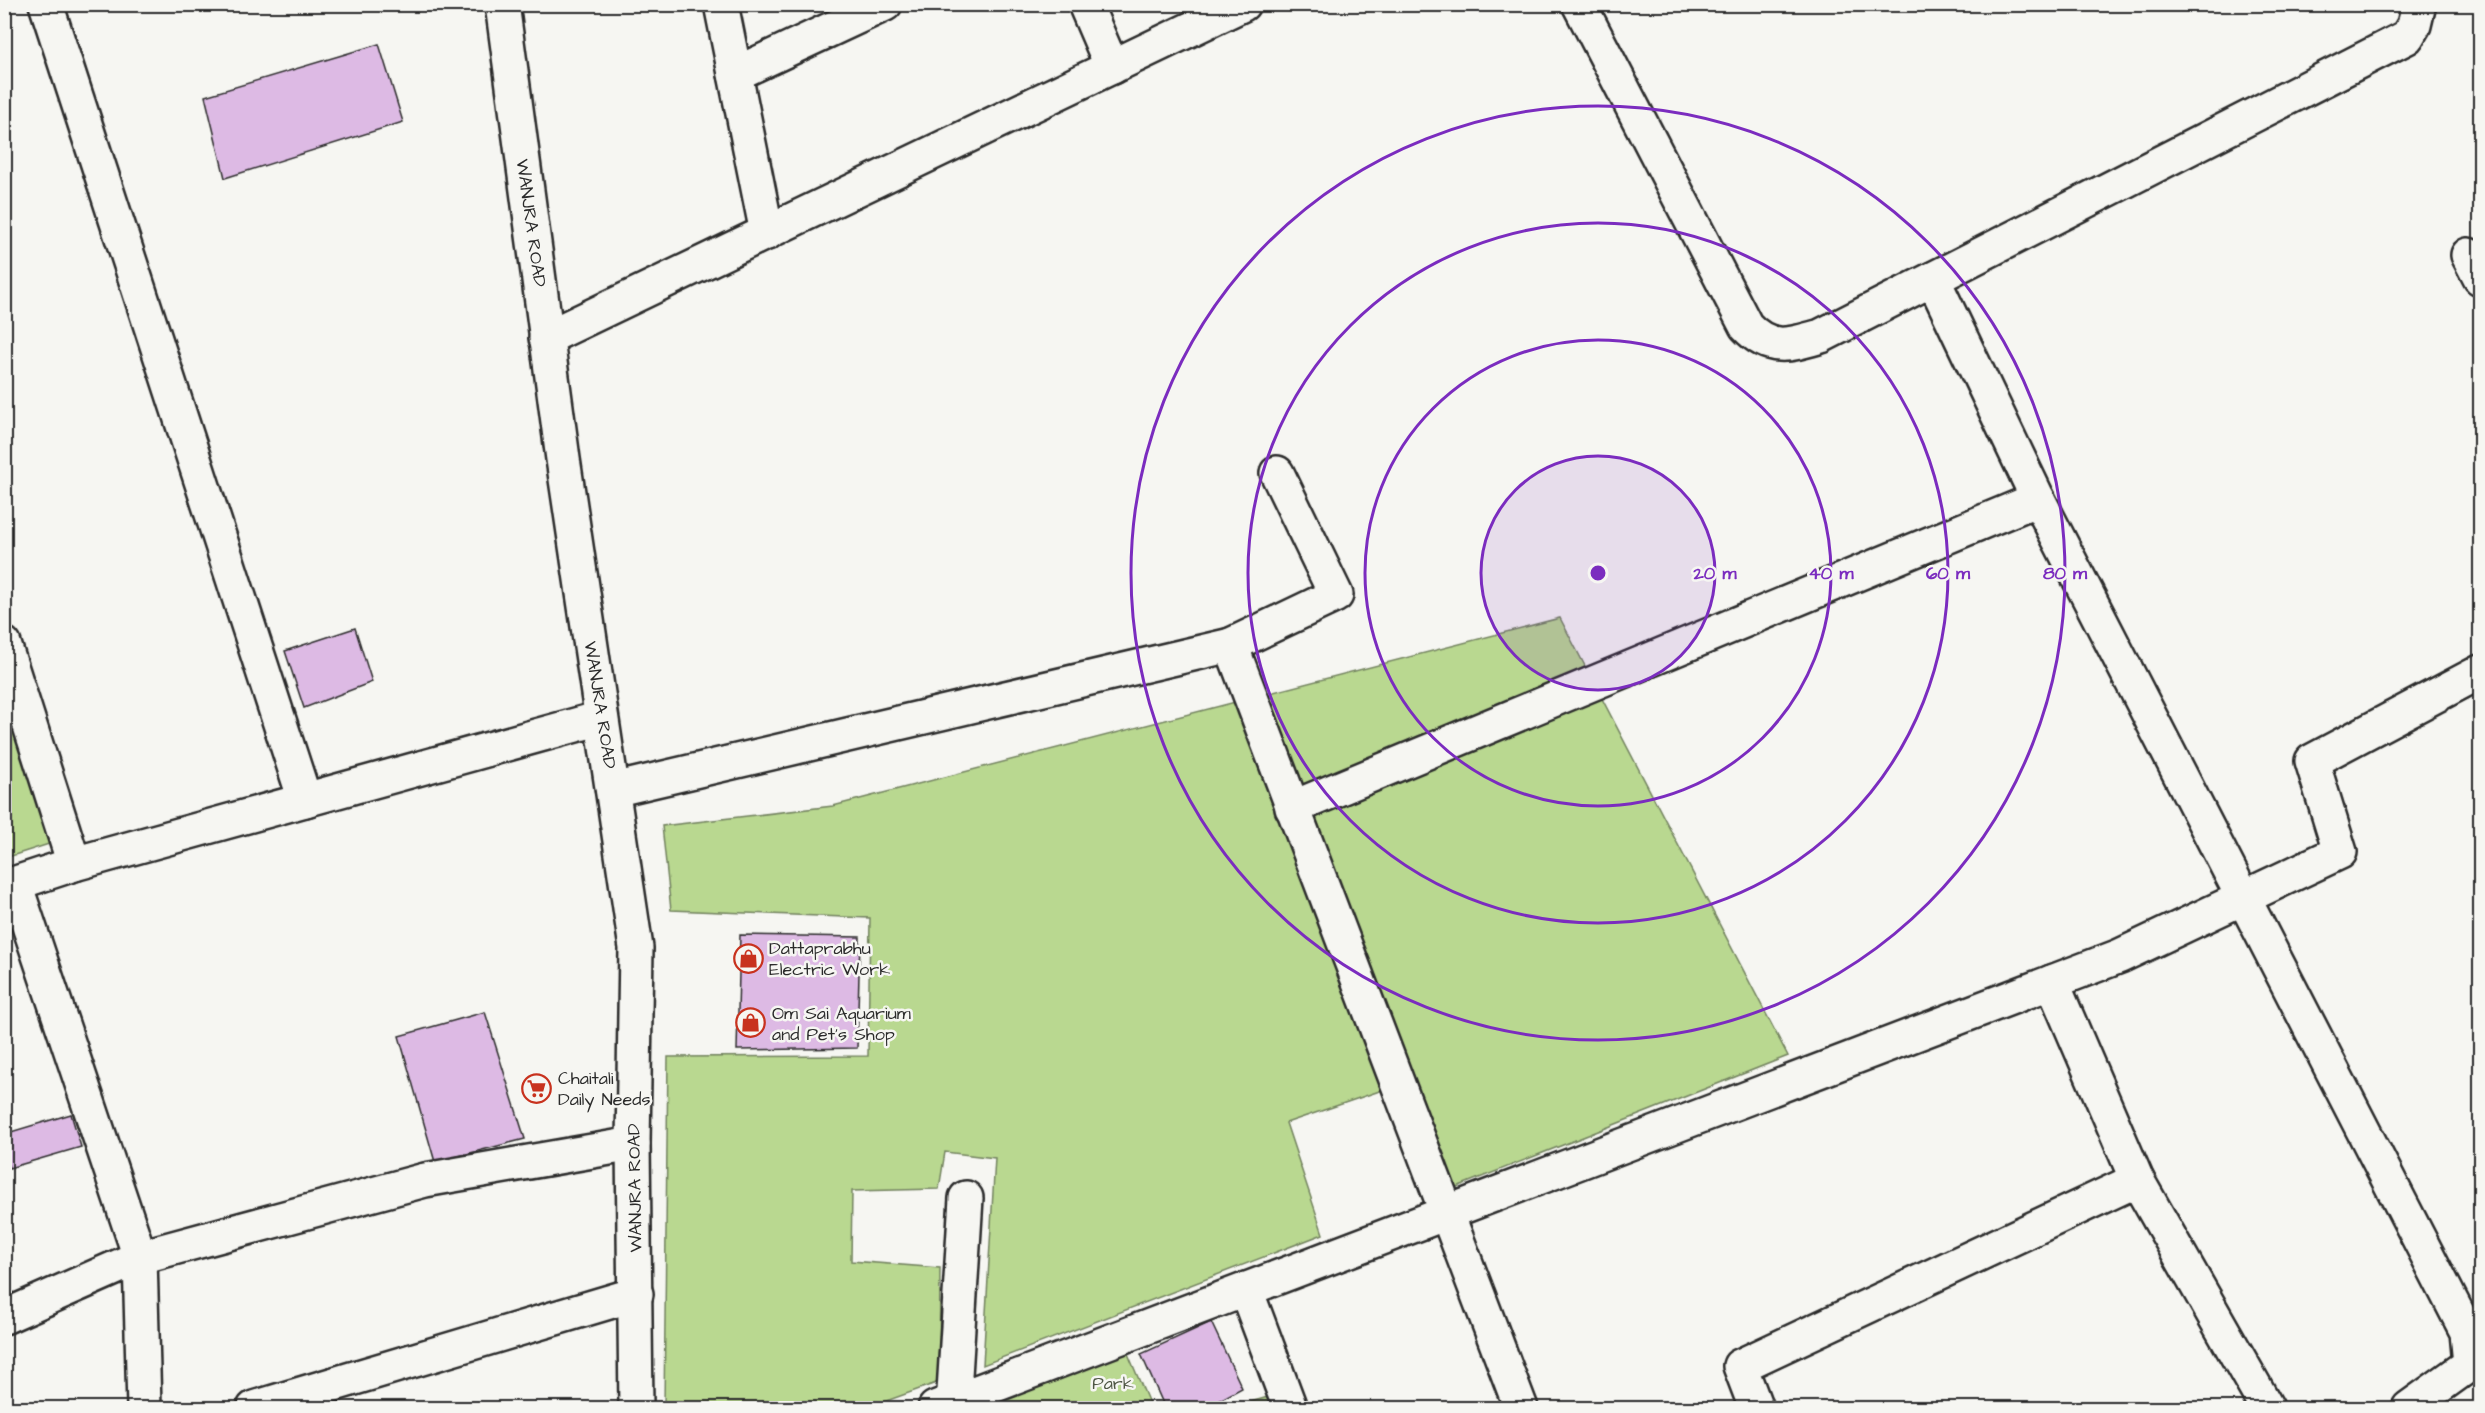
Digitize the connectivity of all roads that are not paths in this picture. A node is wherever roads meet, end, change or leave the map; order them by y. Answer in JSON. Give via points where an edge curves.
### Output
{"nodes":[{"id":1,"x":45,"y":4,"type":"edge"},
{"id":2,"x":502,"y":4,"type":"edge"},
{"id":3,"x":721,"y":4,"type":"edge"},
{"id":4,"x":885,"y":4,"type":"edge"},
{"id":5,"x":1085,"y":4,"type":"edge"},
{"id":6,"x":1579,"y":4,"type":"edge"},
{"id":7,"x":2419,"y":4,"type":"edge"},
{"id":8,"x":1241,"y":5,"type":"edge"},
{"id":9,"x":1112,"y":67,"type":"junction"},
{"id":10,"x":735,"y":74,"type":"junction"},
{"id":11,"x":767,"y":232,"type":"junction"},
{"id":12,"x":1933,"y":279,"type":"junction"},
{"id":13,"x":546,"y":338,"type":"junction"},
{"id":14,"x":1277,"y":473,"type":"dead end"},
{"id":15,"x":2038,"y":499,"type":"junction"},
{"id":16,"x":4,"y":644,"type":"edge"},
{"id":17,"x":1231,"y":645,"type":"junction"},
{"id":18,"x":2480,"y":673,"type":"edge"},
{"id":19,"x":602,"y":718,"type":"junction"},
{"id":20,"x":613,"y":790,"type":"junction"},
{"id":21,"x":305,"y":800,"type":"junction"},
{"id":22,"x":1292,"y":808,"type":"junction"},
{"id":23,"x":74,"y":864,"type":"junction"},
{"id":24,"x":10,"y":886,"type":"edge"},
{"id":25,"x":2244,"y":897,"type":"junction"},
{"id":26,"x":2052,"y":982,"type":"junction"},
{"id":27,"x":633,"y":1144,"type":"junction"},
{"id":28,"x":2137,"y":1180,"type":"junction"},
{"id":29,"x":966,"y":1198,"type":"dead end"},
{"id":30,"x":1445,"y":1214,"type":"junction"},
{"id":31,"x":140,"y":1257,"type":"junction"},
{"id":32,"x":1246,"y":1290,"type":"junction"},
{"id":33,"x":636,"y":1294,"type":"junction"},
{"id":34,"x":4,"y":1317,"type":"edge"},
{"id":35,"x":947,"y":1406,"type":"edge"},
{"id":36,"x":144,"y":1408,"type":"edge"},
{"id":37,"x":254,"y":1408,"type":"edge"},
{"id":38,"x":636,"y":1408,"type":"edge"},
{"id":39,"x":1290,"y":1408,"type":"edge"},
{"id":40,"x":1521,"y":1408,"type":"edge"},
{"id":41,"x":1756,"y":1408,"type":"edge"},
{"id":42,"x":2267,"y":1408,"type":"edge"},
{"id":43,"x":2409,"y":1408,"type":"edge"}],
"edges":[{"from":1,"to":21,"type":"street"},
{"from":2,"to":13,"type":"street","name":"WANJRA ROAD"},
{"from":3,"to":10,"type":"street"},
{"from":4,"to":10,"type":"street"},
{"from":5,"to":9,"type":"street"},
{"from":6,"to":12,"type":"street","via":[[1746,326],[1758,339],[1778,345],[1821,336]]},
{"from":7,"to":12,"type":"street","via":[[2407,37]]},
{"from":8,"to":9,"type":"street"},
{"from":9,"to":11,"type":"street"},
{"from":10,"to":11,"type":"street"},
{"from":11,"to":13,"type":"street"},
{"from":12,"to":15,"type":"street"},
{"from":13,"to":19,"type":"street","name":"WANJRA ROAD"},
{"from":14,"to":17,"type":"street","via":[[1336,595]]},
{"from":15,"to":22,"type":"street"},
{"from":15,"to":25,"type":"street"},
{"from":16,"to":23,"type":"street"},
{"from":17,"to":20,"type":"street"},
{"from":17,"to":22,"type":"street"},
{"from":18,"to":25,"type":"street","via":[[2312,761],[2340,852]]},
{"from":19,"to":20,"type":"street","name":"WANJRA ROAD"},
{"from":19,"to":21,"type":"street"},
{"from":20,"to":27,"type":"street","name":"WANJRA ROAD","via":[[636,948]]},
{"from":21,"to":23,"type":"street"},
{"from":22,"to":30,"type":"street"},
{"from":23,"to":24,"type":"street"},
{"from":24,"to":31,"type":"street"},
{"from":25,"to":26,"type":"street","via":[[2120,956]]},
{"from":25,"to":43,"type":"street","via":[[2467,1332],[2470,1364]]},
{"from":26,"to":28,"type":"street"},
{"from":26,"to":30,"type":"street"},
{"from":27,"to":31,"type":"street","via":[[425,1180]]},
{"from":27,"to":33,"type":"street","name":"WANJRA ROAD"},
{"from":28,"to":41,"type":"street","via":[[1740,1366]]},
{"from":28,"to":42,"type":"street"},
{"from":29,"to":35,"type":"street"},
{"from":30,"to":32,"type":"street"},
{"from":30,"to":40,"type":"street"},
{"from":31,"to":34,"type":"street"},
{"from":31,"to":36,"type":"street"},
{"from":32,"to":35,"type":"street"},
{"from":32,"to":39,"type":"street"},
{"from":33,"to":37,"type":"street"},
{"from":33,"to":38,"type":"street","name":"WANJRA ROAD"}]}
